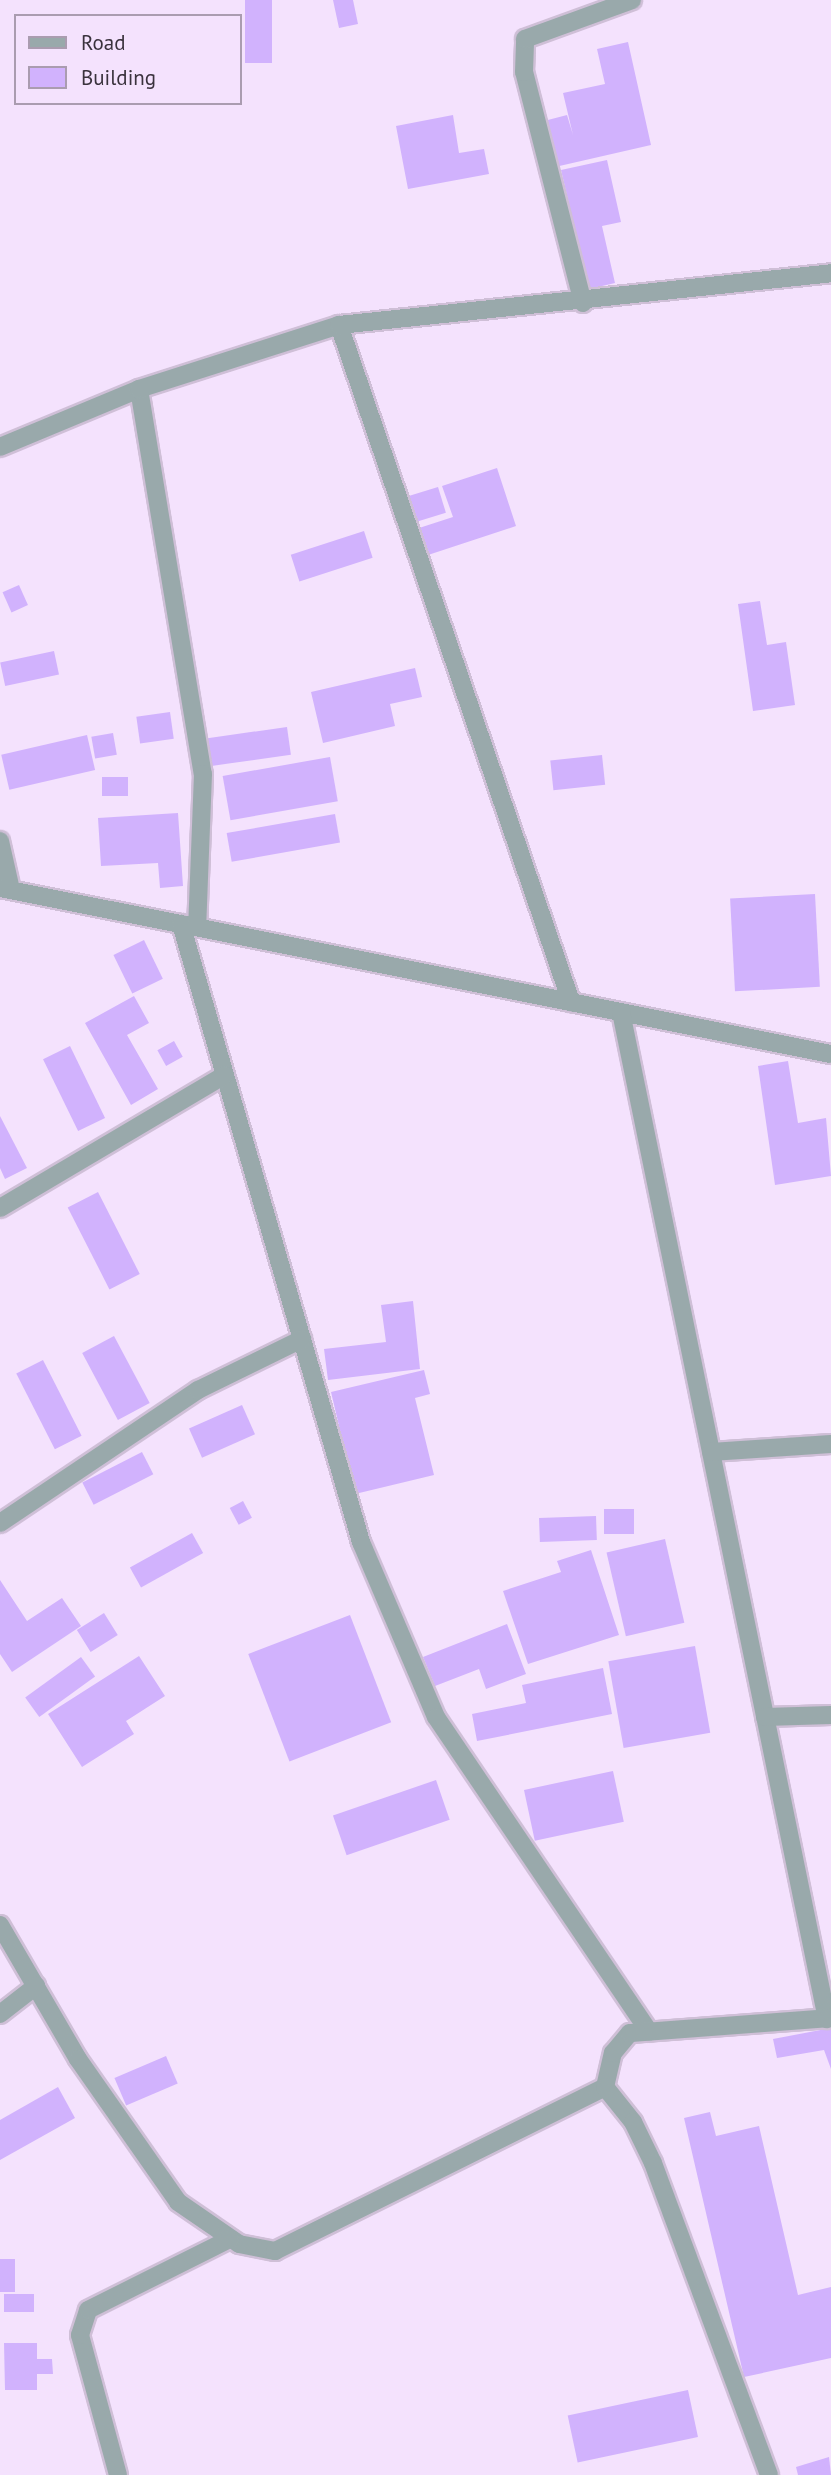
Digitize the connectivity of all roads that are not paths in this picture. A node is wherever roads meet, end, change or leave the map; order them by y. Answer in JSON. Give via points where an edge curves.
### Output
{"nodes":[{"id":1,"x":632,"y":0,"type":"edge"},
{"id":2,"x":831,"y":273,"type":"edge"},
{"id":3,"x":583,"y":303,"type":"junction"},
{"id":4,"x":339,"y":325,"type":"junction"},
{"id":5,"x":139,"y":389,"type":"junction"},
{"id":6,"x":0,"y":447,"type":"edge"},
{"id":7,"x":0,"y":841,"type":"edge"},
{"id":8,"x":5,"y":889,"type":"edge"},
{"id":9,"x":189,"y":926,"type":"junction"},
{"id":10,"x":570,"y":1002,"type":"junction"},
{"id":11,"x":621,"y":1012,"type":"junction"},
{"id":12,"x":831,"y":1054,"type":"edge"},
{"id":13,"x":225,"y":1076,"type":"junction"},
{"id":14,"x":0,"y":1208,"type":"edge"},
{"id":15,"x":302,"y":1339,"type":"junction"},
{"id":16,"x":831,"y":1444,"type":"edge"},
{"id":17,"x":711,"y":1452,"type":"junction"},
{"id":18,"x":0,"y":1522,"type":"edge"},
{"id":19,"x":831,"y":1715,"type":"edge"},
{"id":20,"x":765,"y":1717,"type":"junction"},
{"id":21,"x":0,"y":1924,"type":"edge"},
{"id":22,"x":36,"y":1986,"type":"junction"},
{"id":23,"x":0,"y":2014,"type":"edge"},
{"id":24,"x":829,"y":2018,"type":"edge"},
{"id":25,"x":649,"y":2032,"type":"junction"},
{"id":26,"x":605,"y":2087,"type":"junction"},
{"id":27,"x":230,"y":2239,"type":"junction"},
{"id":28,"x":118,"y":2475,"type":"edge"},
{"id":29,"x":769,"y":2475,"type":"edge"}],
"edges":[{"from":1,"to":3,"type":"street","via":[[525,39],[524,72]]},
{"from":2,"to":3,"type":"street"},
{"from":3,"to":4,"type":"street"},
{"from":4,"to":5,"type":"street"},
{"from":4,"to":10,"type":"street"},
{"from":5,"to":6,"type":"street"},
{"from":5,"to":9,"type":"street","via":[[202,774]]},
{"from":7,"to":8,"type":"street"},
{"from":8,"to":9,"type":"street"},
{"from":9,"to":10,"type":"street"},
{"from":9,"to":13,"type":"street"},
{"from":10,"to":11,"type":"street"},
{"from":11,"to":12,"type":"street"},
{"from":11,"to":17,"type":"street"},
{"from":13,"to":14,"type":"street"},
{"from":13,"to":15,"type":"street"},
{"from":15,"to":18,"type":"street","via":[[198,1390]]},
{"from":15,"to":25,"type":"street","via":[[361,1542],[436,1717]]},
{"from":16,"to":17,"type":"street"},
{"from":17,"to":20,"type":"street"},
{"from":19,"to":20,"type":"street"},
{"from":20,"to":24,"type":"street"},
{"from":21,"to":22,"type":"street"},
{"from":22,"to":23,"type":"street"},
{"from":22,"to":27,"type":"street","via":[[178,2202]]},
{"from":24,"to":25,"type":"street"},
{"from":25,"to":26,"type":"street","via":[[620,2040],[605,2069]]},
{"from":26,"to":27,"type":"street","via":[[275,2251]]},
{"from":26,"to":29,"type":"street","via":[[633,2122],[653,2163]]},
{"from":27,"to":28,"type":"street","via":[[88,2310],[80,2334]]}]}
